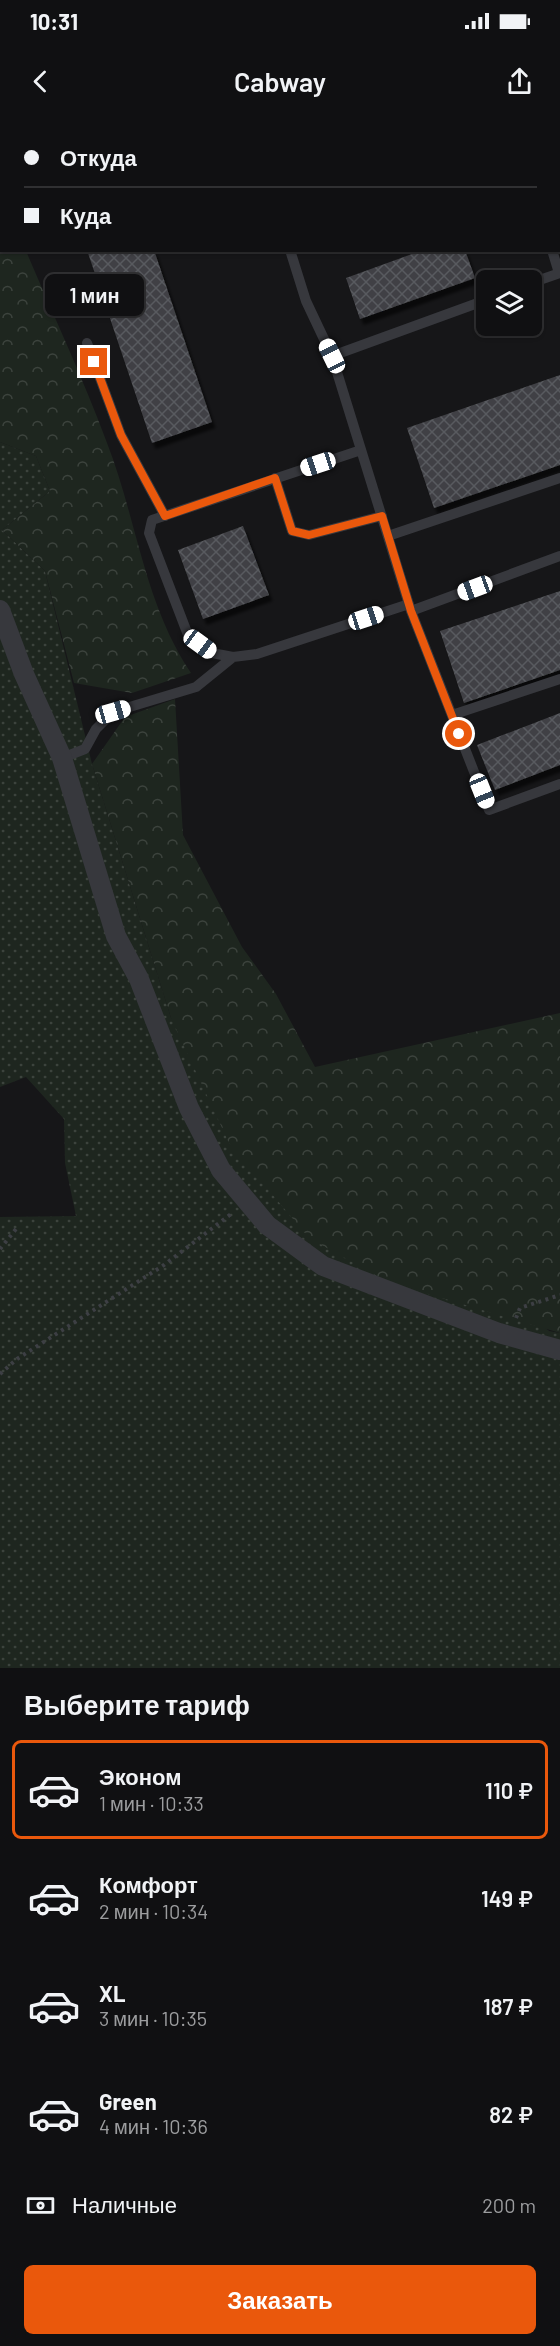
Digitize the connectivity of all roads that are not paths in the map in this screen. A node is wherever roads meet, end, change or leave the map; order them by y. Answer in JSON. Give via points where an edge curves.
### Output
{"nodes":[{"id":1,"x":291,"y":252,"type":"edge"},
{"id":2,"x":553,"y":252,"type":"edge"},
{"id":3,"x":559,"y":273,"type":"edge"},
{"id":4,"x":542,"y":279,"type":"edge"},
{"id":5,"x":476,"y":304,"type":"edge"},
{"id":6,"x":87,"y":343,"type":"dead end"},
{"id":7,"x":332,"y":356,"type":"junction"},
{"id":8,"x":361,"y":450,"type":"junction"},
{"id":9,"x":275,"y":478,"type":"junction"},
{"id":10,"x":560,"y":478,"type":"edge"},
{"id":11,"x":165,"y":516,"type":"junction"},
{"id":12,"x":382,"y":516,"type":"junction"},
{"id":13,"x":388,"y":536,"type":"junction"},
{"id":14,"x":560,"y":556,"type":"edge"},
{"id":15,"x":410,"y":608,"type":"junction"},
{"id":16,"x":0,"y":610,"type":"edge"},
{"id":17,"x":233,"y":657,"type":"junction"},
{"id":18,"x":560,"y":679,"type":"edge"},
{"id":19,"x":452,"y":715,"type":"junction"},
{"id":20,"x":62,"y":758,"type":"junction"},
{"id":21,"x":560,"y":784,"type":"edge"},
{"id":22,"x":560,"y":1350,"type":"edge"}],
"edges":[{"from":1,"to":7,"type":"lane","via":[[306,301]]},
{"from":2,"to":3,"type":"lane"},
{"from":3,"to":4,"type":"lane"},
{"from":5,"to":7,"type":"lane"},
{"from":6,"to":11,"type":"lane","via":[[121,435]]},
{"from":7,"to":8,"type":"lane"},
{"from":8,"to":9,"type":"lane"},
{"from":8,"to":12,"type":"lane"},
{"from":9,"to":11,"type":"lane"},
{"from":9,"to":12,"type":"lane","via":[[292,531],[309,535]]},
{"from":10,"to":13,"type":"lane"},
{"from":11,"to":17,"type":"lane","via":[[152,520],[149,532],[188,635],[212,653]]},
{"from":12,"to":13,"type":"lane"},
{"from":13,"to":15,"type":"lane"},
{"from":14,"to":15,"type":"lane"},
{"from":15,"to":17,"type":"lane","via":[[258,654]]},
{"from":15,"to":19,"type":"lane"},
{"from":16,"to":20,"type":"street"},
{"from":17,"to":20,"type":"lane","via":[[196,687],[113,712],[96,729],[85,749]]},
{"from":18,"to":19,"type":"lane"},
{"from":19,"to":21,"type":"lane","via":[[489,810]]},
{"from":20,"to":22,"type":"street","via":[[116,936],[139,979],[189,1108],[221,1170],[267,1225],[323,1266],[508,1336]]}]}
